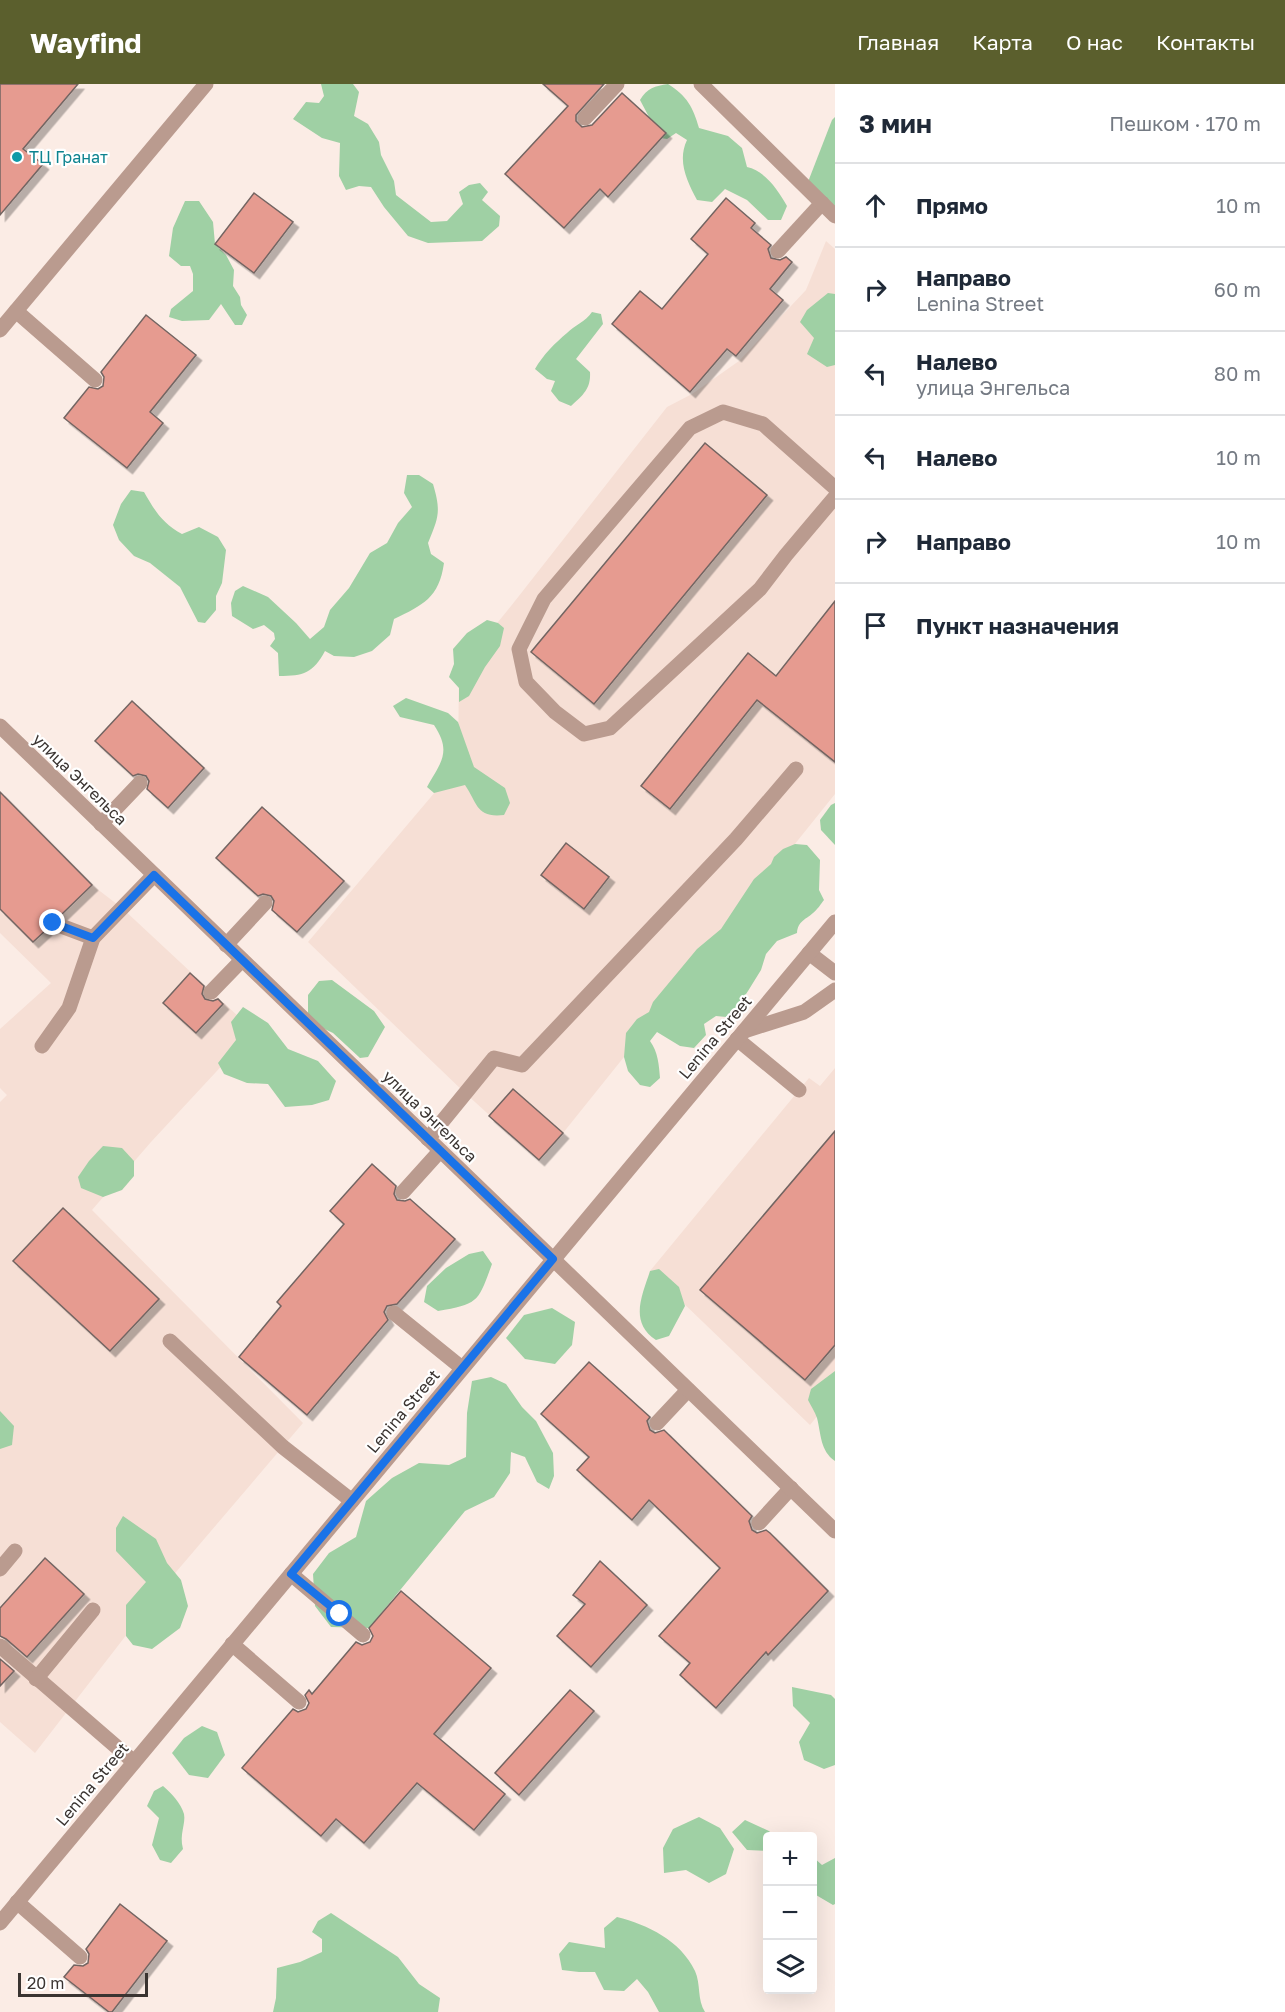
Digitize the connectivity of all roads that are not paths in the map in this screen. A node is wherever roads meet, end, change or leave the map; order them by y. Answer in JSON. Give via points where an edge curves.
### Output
{"nodes":[{"id":1,"x":206,"y":84,"type":"edge"},
{"id":2,"x":617,"y":84,"type":"edge"},
{"id":3,"x":701,"y":84,"type":"edge"},
{"id":4,"x":585,"y":118,"type":"dead end"},
{"id":5,"x":822,"y":203,"type":"junction"},
{"id":6,"x":835,"y":216,"type":"edge"},
{"id":7,"x":778,"y":251,"type":"dead end"},
{"id":8,"x":16,"y":311,"type":"junction"},
{"id":9,"x":0,"y":330,"type":"edge"},
{"id":10,"x":95,"y":380,"type":"dead end"},
{"id":11,"x":835,"y":488,"type":"edge"},
{"id":12,"x":835,"y":497,"type":"edge"},
{"id":13,"x":0,"y":726,"type":"edge"},
{"id":14,"x":796,"y":769,"type":"dead end"},
{"id":15,"x":140,"y":783,"type":"dead end"},
{"id":16,"x":101,"y":824,"type":"junction"},
{"id":17,"x":154,"y":875,"type":"junction"},
{"id":18,"x":265,"y":903,"type":"dead end"},
{"id":19,"x":835,"y":922,"type":"edge"},
{"id":20,"x":53,"y":923,"type":"dead end"},
{"id":21,"x":93,"y":938,"type":"junction"},
{"id":22,"x":226,"y":945,"type":"junction"},
{"id":23,"x":809,"y":953,"type":"junction"},
{"id":24,"x":242,"y":960,"type":"junction"},
{"id":25,"x":835,"y":973,"type":"edge"},
{"id":26,"x":835,"y":990,"type":"edge"},
{"id":27,"x":211,"y":992,"type":"dead end"},
{"id":28,"x":740,"y":1035,"type":"junction"},
{"id":29,"x":42,"y":1046,"type":"dead end"},
{"id":30,"x":799,"y":1090,"type":"dead end"},
{"id":31,"x":428,"y":1139,"type":"junction"},
{"id":32,"x":440,"y":1151,"type":"junction"},
{"id":33,"x":402,"y":1191,"type":"dead end"},
{"id":34,"x":553,"y":1259,"type":"junction"},
{"id":35,"x":394,"y":1313,"type":"dead end"},
{"id":36,"x":170,"y":1341,"type":"dead end"},
{"id":37,"x":462,"y":1368,"type":"junction"},
{"id":38,"x":688,"y":1390,"type":"junction"},
{"id":39,"x":657,"y":1423,"type":"dead end"},
{"id":40,"x":791,"y":1488,"type":"junction"},
{"id":41,"x":352,"y":1501,"type":"junction"},
{"id":42,"x":759,"y":1523,"type":"dead end"},
{"id":43,"x":835,"y":1531,"type":"edge"},
{"id":44,"x":15,"y":1551,"type":"dead end"},
{"id":45,"x":0,"y":1569,"type":"edge"},
{"id":46,"x":291,"y":1574,"type":"junction"},
{"id":47,"x":93,"y":1610,"type":"dead end"},
{"id":48,"x":363,"y":1635,"type":"dead end"},
{"id":49,"x":232,"y":1644,"type":"junction"},
{"id":50,"x":0,"y":1646,"type":"edge"},
{"id":51,"x":36,"y":1679,"type":"junction"},
{"id":52,"x":299,"y":1702,"type":"dead end"},
{"id":53,"x":134,"y":1762,"type":"junction"},
{"id":54,"x":17,"y":1902,"type":"junction"},
{"id":55,"x":0,"y":1923,"type":"edge"},
{"id":56,"x":80,"y":1957,"type":"dead end"}],
"edges":[{"from":1,"to":8,"type":"street"},
{"from":2,"to":4,"type":"street"},
{"from":3,"to":5,"type":"street"},
{"from":5,"to":6,"type":"street"},
{"from":5,"to":7,"type":"street"},
{"from":8,"to":9,"type":"street"},
{"from":8,"to":10,"type":"street"},
{"from":11,"to":12,"type":"street","via":[[763,424],[723,412],[690,428],[543,599],[519,649],[526,682],[584,734],[610,728],[760,589]]},
{"from":13,"to":16,"type":"street","name":"улица Энгельса"},
{"from":14,"to":31,"type":"street","via":[[736,839],[522,1065],[494,1058]]},
{"from":15,"to":16,"type":"street"},
{"from":16,"to":17,"type":"street","name":"улица Энгельса"},
{"from":17,"to":21,"type":"street"},
{"from":17,"to":22,"type":"street","name":"улица Энгельса"},
{"from":18,"to":22,"type":"street"},
{"from":19,"to":23,"type":"street","name":"Lenina Street"},
{"from":20,"to":21,"type":"street"},
{"from":21,"to":29,"type":"street","via":[[69,1008]]},
{"from":22,"to":24,"type":"street","name":"улица Энгельса"},
{"from":23,"to":25,"type":"street"},
{"from":23,"to":28,"type":"street","name":"Lenina Street"},
{"from":24,"to":27,"type":"street"},
{"from":24,"to":31,"type":"street","name":"улица Энгельса"},
{"from":26,"to":28,"type":"street","via":[[804,1012]]},
{"from":28,"to":30,"type":"street"},
{"from":28,"to":34,"type":"street","name":"Lenina Street"},
{"from":31,"to":32,"type":"street","name":"улица Энгельса"},
{"from":32,"to":33,"type":"street"},
{"from":32,"to":34,"type":"street","name":"улица Энгельса"},
{"from":34,"to":37,"type":"street","name":"Lenina Street"},
{"from":34,"to":38,"type":"street","name":"улица Энгельса"},
{"from":35,"to":37,"type":"street"},
{"from":36,"to":41,"type":"street","via":[[282,1447]]},
{"from":37,"to":41,"type":"street","name":"Lenina Street"},
{"from":38,"to":39,"type":"street"},
{"from":38,"to":40,"type":"street","name":"улица Энгельса"},
{"from":40,"to":42,"type":"street"},
{"from":40,"to":43,"type":"street","name":"улица Энгельса"},
{"from":41,"to":46,"type":"street","name":"Lenina Street"},
{"from":44,"to":45,"type":"street"},
{"from":46,"to":48,"type":"street"},
{"from":46,"to":49,"type":"street","name":"Lenina Street"},
{"from":47,"to":51,"type":"street"},
{"from":49,"to":52,"type":"street"},
{"from":49,"to":53,"type":"street","name":"Lenina Street"},
{"from":50,"to":51,"type":"street"},
{"from":51,"to":53,"type":"street"},
{"from":53,"to":54,"type":"street","name":"Lenina Street"},
{"from":54,"to":55,"type":"street","name":"Lenina Street"},
{"from":54,"to":56,"type":"street"}]}
